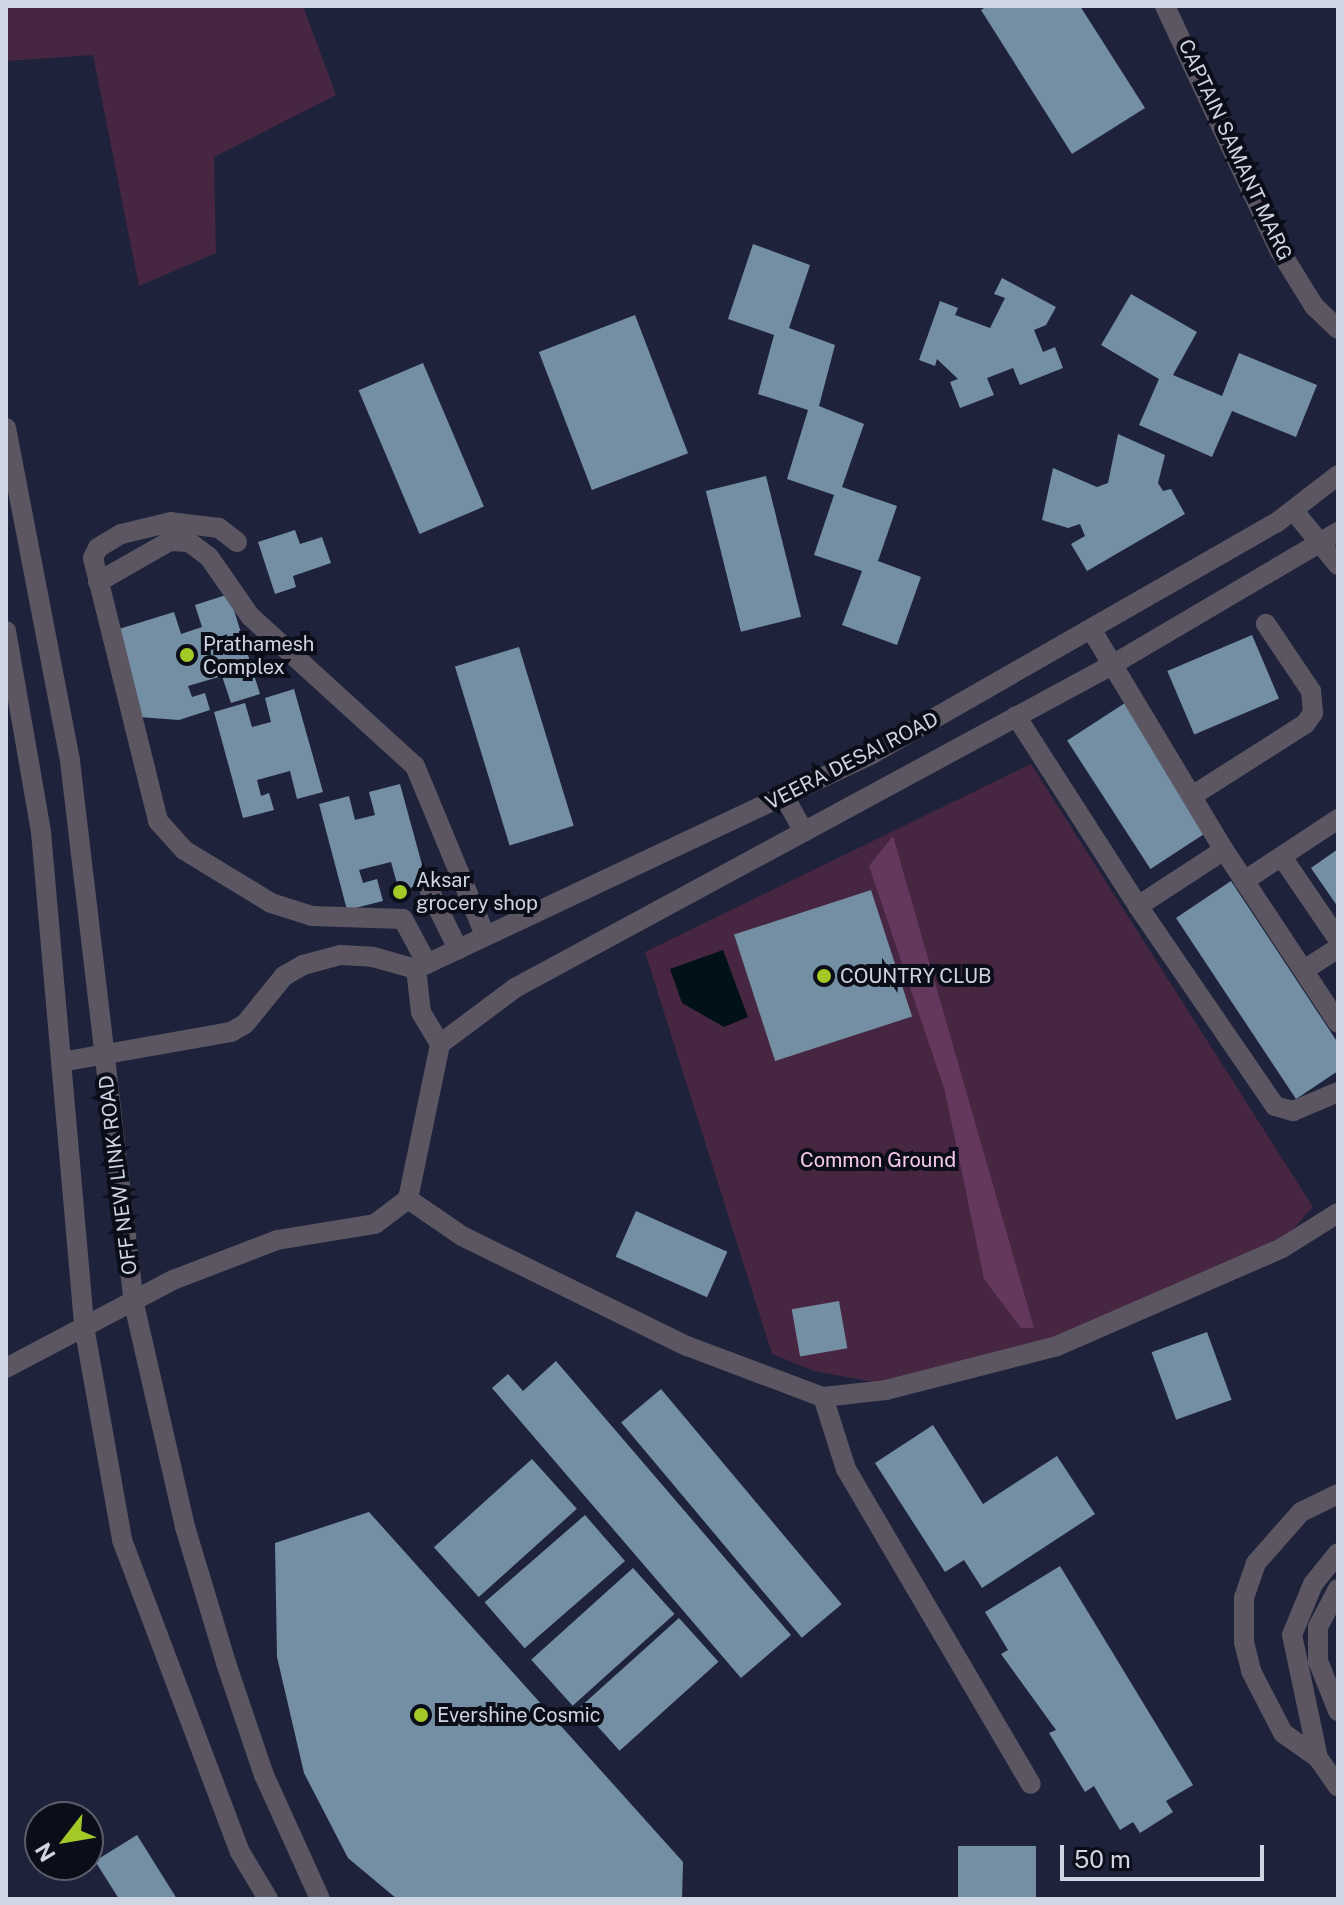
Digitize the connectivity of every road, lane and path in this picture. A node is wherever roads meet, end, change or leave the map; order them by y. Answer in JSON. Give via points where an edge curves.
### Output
{"nodes":[{"id":1,"x":1165,"y":6,"type":"edge"},
{"id":2,"x":1338,"y":329,"type":"edge"},
{"id":3,"x":6,"y":428,"type":"edge"},
{"id":4,"x":1338,"y":475,"type":"edge"},
{"id":5,"x":1293,"y":510,"type":"junction"},
{"id":6,"x":1338,"y":532,"type":"edge"},
{"id":7,"x":237,"y":542,"type":"dead end"},
{"id":8,"x":1319,"y":545,"type":"junction"},
{"id":9,"x":1338,"y":565,"type":"edge"},
{"id":10,"x":98,"y":582,"type":"junction"},
{"id":11,"x":1266,"y":624,"type":"dead end"},
{"id":12,"x":1091,"y":629,"type":"junction"},
{"id":13,"x":6,"y":631,"type":"edge"},
{"id":14,"x":1112,"y":665,"type":"junction"},
{"id":15,"x":1016,"y":716,"type":"junction"},
{"id":16,"x":784,"y":796,"type":"junction"},
{"id":17,"x":1192,"y":796,"type":"junction"},
{"id":18,"x":1338,"y":819,"type":"edge"},
{"id":19,"x":804,"y":832,"type":"junction"},
{"id":20,"x":1224,"y":850,"type":"junction"},
{"id":21,"x":1282,"y":857,"type":"junction"},
{"id":22,"x":1244,"y":881,"type":"junction"},
{"id":23,"x":430,"y":892,"type":"dead end"},
{"id":24,"x":1138,"y":906,"type":"junction"},
{"id":25,"x":485,"y":935,"type":"junction"},
{"id":26,"x":1338,"y":939,"type":"edge"},
{"id":27,"x":1338,"y":948,"type":"edge"},
{"id":28,"x":458,"y":949,"type":"junction"},
{"id":29,"x":422,"y":966,"type":"junction"},
{"id":30,"x":1304,"y":970,"type":"junction"},
{"id":31,"x":1338,"y":1023,"type":"edge"},
{"id":32,"x":440,"y":1044,"type":"junction"},
{"id":33,"x":104,"y":1055,"type":"junction"},
{"id":34,"x":61,"y":1062,"type":"junction"},
{"id":35,"x":1338,"y":1092,"type":"edge"},
{"id":36,"x":408,"y":1199,"type":"junction"},
{"id":37,"x":1338,"y":1213,"type":"edge"},
{"id":38,"x":134,"y":1304,"type":"junction"},
{"id":39,"x":84,"y":1326,"type":"junction"},
{"id":40,"x":6,"y":1368,"type":"edge"},
{"id":41,"x":823,"y":1397,"type":"junction"},
{"id":42,"x":1338,"y":1494,"type":"edge"},
{"id":43,"x":1338,"y":1553,"type":"edge"},
{"id":44,"x":1338,"y":1589,"type":"edge"},
{"id":45,"x":1338,"y":1711,"type":"edge"},
{"id":46,"x":1318,"y":1758,"type":"junction"},
{"id":47,"x":1031,"y":1784,"type":"dead end"},
{"id":48,"x":1338,"y":1787,"type":"edge"},
{"id":49,"x":268,"y":1899,"type":"edge"},
{"id":50,"x":320,"y":1899,"type":"edge"}],
"edges":[{"from":1,"to":2,"type":"street","name":"CAPTAIN SAMANT MARG","via":[[1280,251],[1314,306]]},
{"from":3,"to":33,"type":"street","name":"OFF NEW LINK ROAD","via":[[70,761]]},
{"from":4,"to":5,"type":"street","name":"VEERA DESAI ROAD"},
{"from":5,"to":8,"type":"street"},
{"from":5,"to":12,"type":"street","name":"VEERA DESAI ROAD"},
{"from":6,"to":8,"type":"street"},
{"from":7,"to":10,"type":"street","via":[[219,528],[199,523],[146,526],[98,548],[93,558]]},
{"from":8,"to":9,"type":"street"},
{"from":8,"to":14,"type":"street"},
{"from":10,"to":25,"type":"street","via":[[170,541],[189,542],[209,557],[250,616],[415,766]]},
{"from":10,"to":29,"type":"street","via":[[151,803],[170,839],[217,872],[291,911],[344,919],[403,919]]},
{"from":11,"to":17,"type":"street","via":[[1311,691],[1313,713],[1305,724]]},
{"from":12,"to":14,"type":"street"},
{"from":12,"to":16,"type":"street","name":"VEERA DESAI ROAD","via":[[872,754]]},
{"from":13,"to":34,"type":"street","via":[[41,832]]},
{"from":14,"to":15,"type":"street"},
{"from":14,"to":17,"type":"street"},
{"from":15,"to":19,"type":"street"},
{"from":15,"to":24,"type":"street"},
{"from":16,"to":19,"type":"street"},
{"from":16,"to":25,"type":"street","name":"VEERA DESAI ROAD"},
{"from":17,"to":20,"type":"street"},
{"from":18,"to":21,"type":"street"},
{"from":19,"to":32,"type":"street","via":[[515,988]]},
{"from":20,"to":22,"type":"street"},
{"from":20,"to":24,"type":"street"},
{"from":21,"to":22,"type":"street"},
{"from":21,"to":26,"type":"street"},
{"from":22,"to":30,"type":"street"},
{"from":23,"to":28,"type":"street"},
{"from":24,"to":35,"type":"street","via":[[1275,1106],[1293,1111]]},
{"from":25,"to":28,"type":"street","name":"VEERA DESAI ROAD"},
{"from":27,"to":30,"type":"street"},
{"from":28,"to":29,"type":"street","name":"VEERA DESAI ROAD"},
{"from":29,"to":32,"type":"street","via":[[421,1012]]},
{"from":29,"to":33,"type":"street","via":[[340,955],[303,965],[284,976],[245,1024],[231,1032]]},
{"from":30,"to":31,"type":"street"},
{"from":32,"to":36,"type":"street"},
{"from":33,"to":34,"type":"street"},
{"from":33,"to":38,"type":"street","name":"OFF NEW LINK ROAD"},
{"from":34,"to":39,"type":"street"},
{"from":36,"to":38,"type":"street","via":[[375,1224],[277,1240],[173,1280]]},
{"from":36,"to":41,"type":"street","via":[[462,1236],[687,1346]]},
{"from":37,"to":41,"type":"street","via":[[1282,1248],[1057,1346],[886,1390]]},
{"from":38,"to":39,"type":"street"},
{"from":38,"to":50,"type":"street","name":"OFF NEW LINK ROAD","via":[[185,1527],[226,1663],[264,1775]]},
{"from":39,"to":40,"type":"street"},
{"from":39,"to":49,"type":"street","via":[[122,1540],[240,1852]]},
{"from":41,"to":47,"type":"street","via":[[846,1469]]},
{"from":42,"to":46,"type":"street","via":[[1301,1512],[1276,1535],[1256,1563],[1244,1597],[1244,1642],[1258,1687],[1283,1733]]},
{"from":43,"to":46,"type":"street","via":[[1313,1584],[1292,1635]]},
{"from":44,"to":45,"type":"street","via":[[1318,1627],[1318,1661]]},
{"from":46,"to":48,"type":"street"}]}
